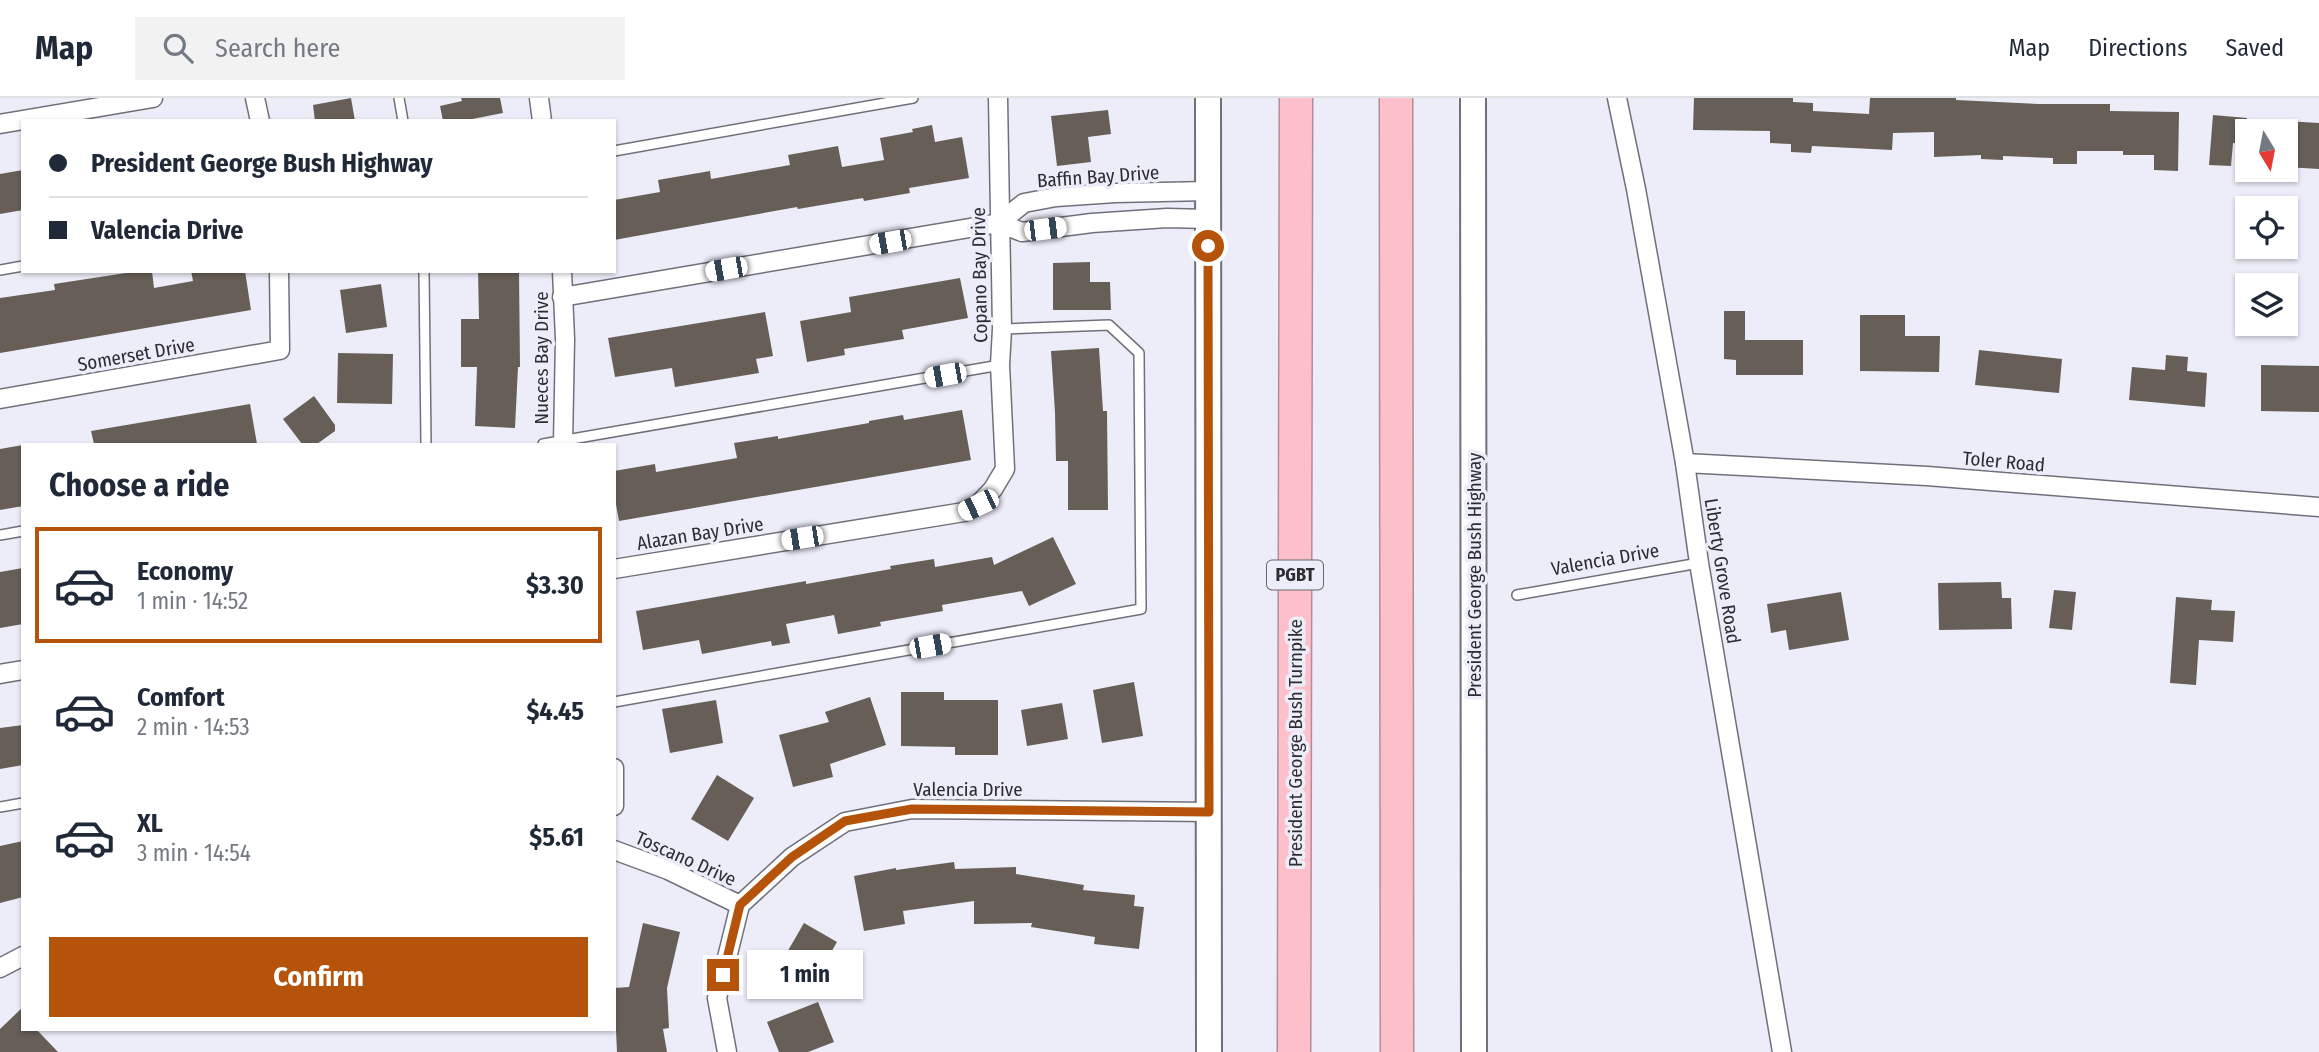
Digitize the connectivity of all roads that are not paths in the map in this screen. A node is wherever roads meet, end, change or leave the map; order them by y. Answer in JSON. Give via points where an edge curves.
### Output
{"nodes":[{"id":1,"x":153,"y":98,"type":"edge"},
{"id":2,"x":255,"y":98,"type":"edge"},
{"id":3,"x":399,"y":98,"type":"edge"},
{"id":4,"x":539,"y":98,"type":"edge"},
{"id":5,"x":913,"y":98,"type":"edge"},
{"id":6,"x":998,"y":98,"type":"edge"},
{"id":7,"x":1208,"y":98,"type":"edge"},
{"id":8,"x":1296,"y":98,"type":"edge"},
{"id":9,"x":1396,"y":98,"type":"edge"},
{"id":10,"x":1473,"y":98,"type":"edge"},
{"id":11,"x":1617,"y":98,"type":"edge"},
{"id":12,"x":29,"y":119,"type":"edge"},
{"id":13,"x":260,"y":119,"type":"edge"},
{"id":14,"x":403,"y":119,"type":"edge"},
{"id":15,"x":542,"y":119,"type":"edge"},
{"id":16,"x":21,"y":120,"type":"edge"},
{"id":17,"x":0,"y":124,"type":"edge"},
{"id":18,"x":616,"y":151,"type":"edge"},
{"id":19,"x":1208,"y":191,"type":"junction"},
{"id":20,"x":1208,"y":219,"type":"junction"},
{"id":21,"x":999,"y":223,"type":"junction"},
{"id":22,"x":21,"y":266,"type":"edge"},
{"id":23,"x":0,"y":270,"type":"edge"},
{"id":24,"x":279,"y":273,"type":"edge"},
{"id":25,"x":424,"y":273,"type":"edge"},
{"id":26,"x":562,"y":273,"type":"edge"},
{"id":27,"x":562,"y":297,"type":"junction"},
{"id":28,"x":1002,"y":329,"type":"junction"},
{"id":29,"x":1000,"y":365,"type":"junction"},
{"id":30,"x":0,"y":399,"type":"edge"},
{"id":31,"x":426,"y":443,"type":"edge"},
{"id":32,"x":563,"y":443,"type":"edge"},
{"id":33,"x":1685,"y":463,"type":"junction"},
{"id":34,"x":993,"y":489,"type":"joint"},
{"id":35,"x":2319,"y":507,"type":"edge"},
{"id":36,"x":21,"y":531,"type":"edge"},
{"id":37,"x":0,"y":535,"type":"edge"},
{"id":38,"x":1699,"y":563,"type":"junction"},
{"id":39,"x":616,"y":569,"type":"edge"},
{"id":40,"x":1517,"y":595,"type":"dead end"},
{"id":41,"x":21,"y":670,"type":"edge"},
{"id":42,"x":0,"y":674,"type":"edge"},
{"id":43,"x":616,"y":702,"type":"edge"},
{"id":44,"x":21,"y":803,"type":"edge"},
{"id":45,"x":0,"y":807,"type":"edge"},
{"id":46,"x":1209,"y":812,"type":"junction"},
{"id":47,"x":616,"y":851,"type":"edge"},
{"id":48,"x":740,"y":905,"type":"junction"},
{"id":49,"x":21,"y":957,"type":"edge"},
{"id":50,"x":0,"y":968,"type":"edge"},
{"id":51,"x":727,"y":1052,"type":"edge"},
{"id":52,"x":1209,"y":1052,"type":"edge"},
{"id":53,"x":1294,"y":1052,"type":"edge"},
{"id":54,"x":1397,"y":1052,"type":"edge"},
{"id":55,"x":1474,"y":1052,"type":"edge"},
{"id":56,"x":1782,"y":1052,"type":"edge"}],
"edges":[{"from":1,"to":12,"type":"street"},
{"from":2,"to":13,"type":"street"},
{"from":3,"to":14,"type":"lane"},
{"from":4,"to":15,"type":"street"},
{"from":5,"to":18,"type":"lane"},
{"from":6,"to":21,"type":"street","name":"Copano Bay Drive"},
{"from":7,"to":19,"type":"main road"},
{"from":8,"to":53,"type":"highway","name":"President George Bush Turnpike","number":"PGBT"},
{"from":9,"to":54,"type":"highway"},
{"from":10,"to":55,"type":"main road","name":"President George Bush Highway"},
{"from":11,"to":33,"type":"street","name":"Liberty Grove Road"},
{"from":16,"to":17,"type":"street"},
{"from":19,"to":20,"type":"main road"},
{"from":19,"to":21,"type":"street","name":"Baffin Bay Drive","via":[[1056,198],[1024,203]]},
{"from":20,"to":21,"type":"street","name":"Baffin Bay Drive","via":[[1092,223],[1022,232]]},
{"from":20,"to":46,"type":"main road"},
{"from":21,"to":27,"type":"street","name":"Baffin Bay Drive"},
{"from":21,"to":28,"type":"street","name":"Copano Bay Drive"},
{"from":22,"to":23,"type":"lane"},
{"from":24,"to":30,"type":"street","name":"Somerset Drive","via":[[280,349]]},
{"from":25,"to":31,"type":"lane"},
{"from":26,"to":27,"type":"street","name":"Nueces Bay Drive"},
{"from":27,"to":32,"type":"street","name":"Nueces Bay Drive"},
{"from":28,"to":29,"type":"street","name":"Copano Bay Drive"},
{"from":28,"to":43,"type":"lane","via":[[1109,324],[1139,353],[1141,609]]},
{"from":29,"to":32,"type":"lane"},
{"from":29,"to":34,"type":"street","name":"Copano Bay Drive","via":[[1005,469]]},
{"from":33,"to":35,"type":"street","name":"Toler Road","via":[[1927,476]]},
{"from":33,"to":38,"type":"street","name":"Liberty Grove Road"},
{"from":34,"to":39,"type":"street","name":"Alazan Bay Drive","via":[[964,512]]},
{"from":36,"to":37,"type":"lane"},
{"from":38,"to":40,"type":"lane","name":"Valencia Drive"},
{"from":38,"to":56,"type":"street","name":"Liberty Grove Road"},
{"from":41,"to":42,"type":"street"},
{"from":44,"to":45,"type":"lane"},
{"from":46,"to":48,"type":"street","name":"Valencia Drive","via":[[912,809],[845,821],[792,857]]},
{"from":46,"to":52,"type":"main road"},
{"from":47,"to":48,"type":"street","name":"Toscano Drive"},
{"from":48,"to":51,"type":"street","via":[[717,998]]},
{"from":49,"to":50,"type":"street"}]}
